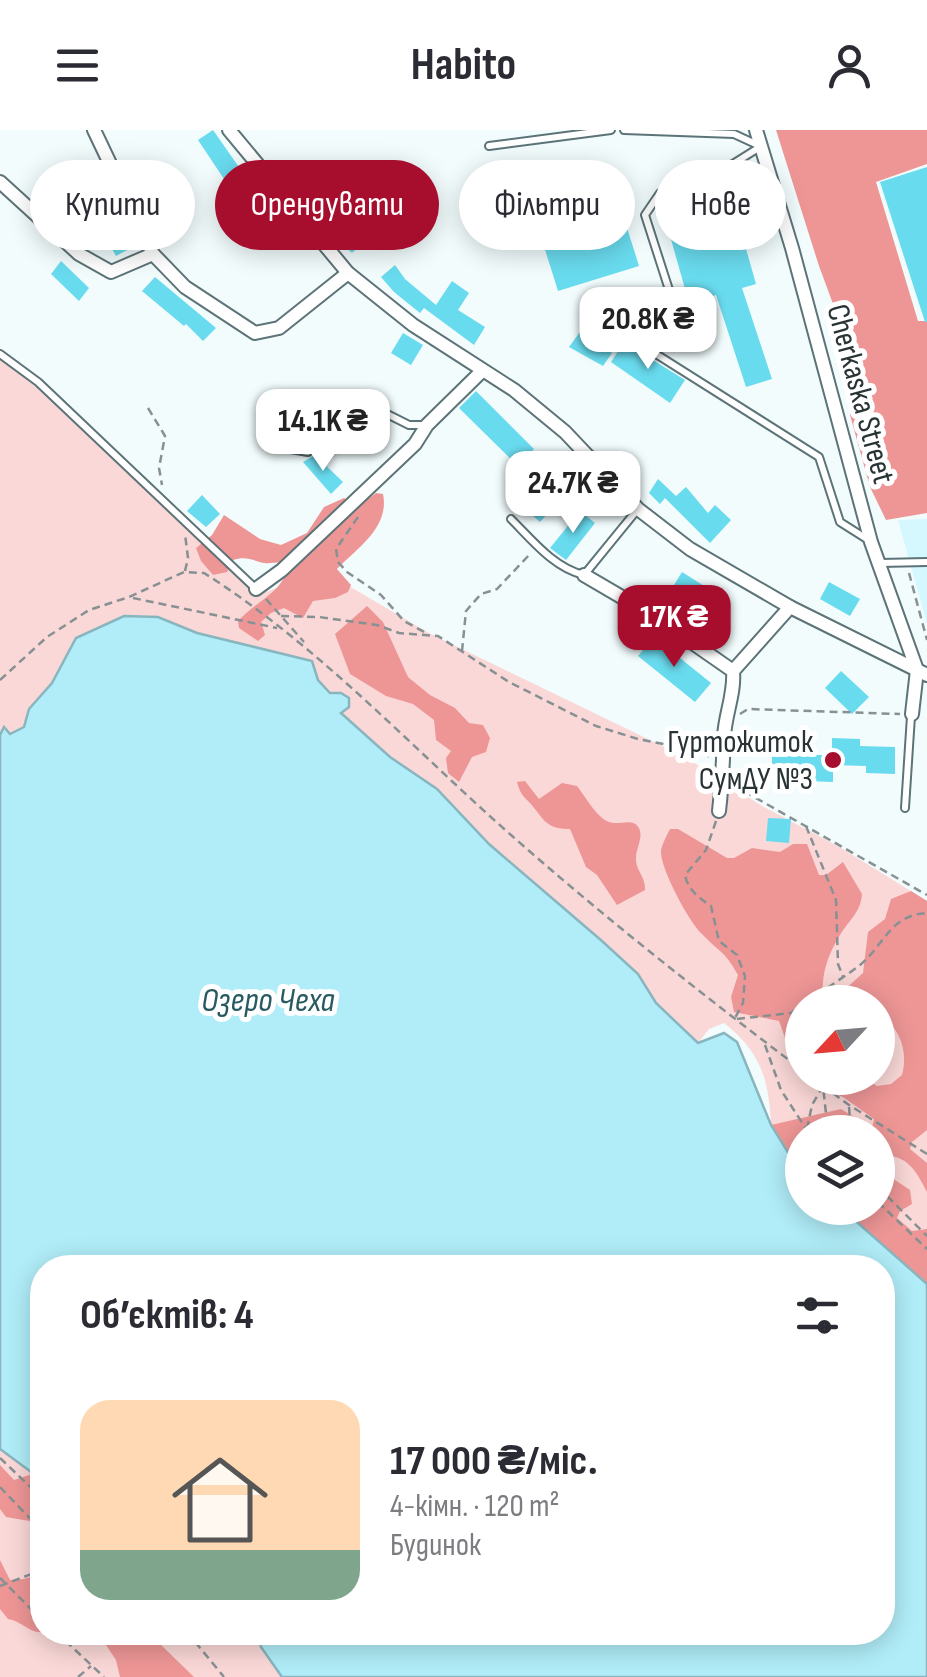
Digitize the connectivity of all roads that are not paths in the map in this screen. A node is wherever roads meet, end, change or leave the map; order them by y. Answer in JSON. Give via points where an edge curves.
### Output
{"nodes":[{"id":1,"x":94,"y":130,"type":"edge"},
{"id":2,"x":229,"y":130,"type":"edge"},
{"id":3,"x":612,"y":130,"type":"edge"},
{"id":4,"x":624,"y":130,"type":"edge"},
{"id":5,"x":756,"y":130,"type":"edge"},
{"id":6,"x":489,"y":146,"type":"dead end"},
{"id":7,"x":761,"y":146,"type":"junction"},
{"id":8,"x":0,"y":182,"type":"edge"},
{"id":9,"x":153,"y":254,"type":"junction"},
{"id":10,"x":348,"y":273,"type":"junction"},
{"id":11,"x":672,"y":296,"type":"dead end"},
{"id":12,"x":618,"y":330,"type":"dead end"},
{"id":13,"x":0,"y":354,"type":"edge"},
{"id":14,"x":482,"y":371,"type":"junction"},
{"id":15,"x":426,"y":425,"type":"junction"},
{"id":16,"x":285,"y":448,"type":"dead end"},
{"id":17,"x":638,"y":509,"type":"junction"},
{"id":18,"x":511,"y":519,"type":"dead end"},
{"id":19,"x":871,"y":542,"type":"junction"},
{"id":20,"x":927,"y":562,"type":"edge"},
{"id":21,"x":878,"y":563,"type":"junction"},
{"id":22,"x":584,"y":574,"type":"junction"},
{"id":23,"x":256,"y":589,"type":"joint"},
{"id":24,"x":790,"y":607,"type":"junction"},
{"id":25,"x":734,"y":671,"type":"junction"},
{"id":26,"x":922,"y":672,"type":"edge"},
{"id":27,"x":912,"y":714,"type":"joint"},
{"id":28,"x":905,"y":808,"type":"dead end"},
{"id":29,"x":719,"y":811,"type":"road end"}],
"edges":[{"from":1,"to":9,"type":"street"},
{"from":2,"to":10,"type":"street"},
{"from":3,"to":6,"type":"lane"},
{"from":4,"to":7,"type":"lane","via":[[734,134]]},
{"from":5,"to":7,"type":"street","name":"Cherkaska Street"},
{"from":7,"to":11,"type":"lane","via":[[720,172],[660,192],[646,215]]},
{"from":7,"to":19,"type":"street","name":"Cherkaska Street"},
{"from":8,"to":9,"type":"street","via":[[79,254],[110,272]]},
{"from":9,"to":10,"type":"street","via":[[185,287],[256,333],[279,328]]},
{"from":10,"to":14,"type":"street"},
{"from":12,"to":19,"type":"lane","via":[[819,457],[840,522]]},
{"from":13,"to":23,"type":"lane","via":[[38,382]]},
{"from":14,"to":15,"type":"street"},
{"from":14,"to":17,"type":"street","via":[[565,432]]},
{"from":15,"to":16,"type":"lane","via":[[362,406],[308,452]]},
{"from":15,"to":23,"type":"street","via":[[415,444]]},
{"from":17,"to":22,"type":"lane"},
{"from":17,"to":24,"type":"street"},
{"from":18,"to":22,"type":"lane","via":[[570,572]]},
{"from":19,"to":21,"type":"street","name":"Cherkaska Street"},
{"from":20,"to":21,"type":"lane"},
{"from":21,"to":26,"type":"street","name":"Cherkaska Street"},
{"from":22,"to":25,"type":"street"},
{"from":24,"to":25,"type":"street"},
{"from":24,"to":26,"type":"street"},
{"from":25,"to":29,"type":"street"},
{"from":26,"to":27,"type":"street"},
{"from":27,"to":28,"type":"lane"}]}
